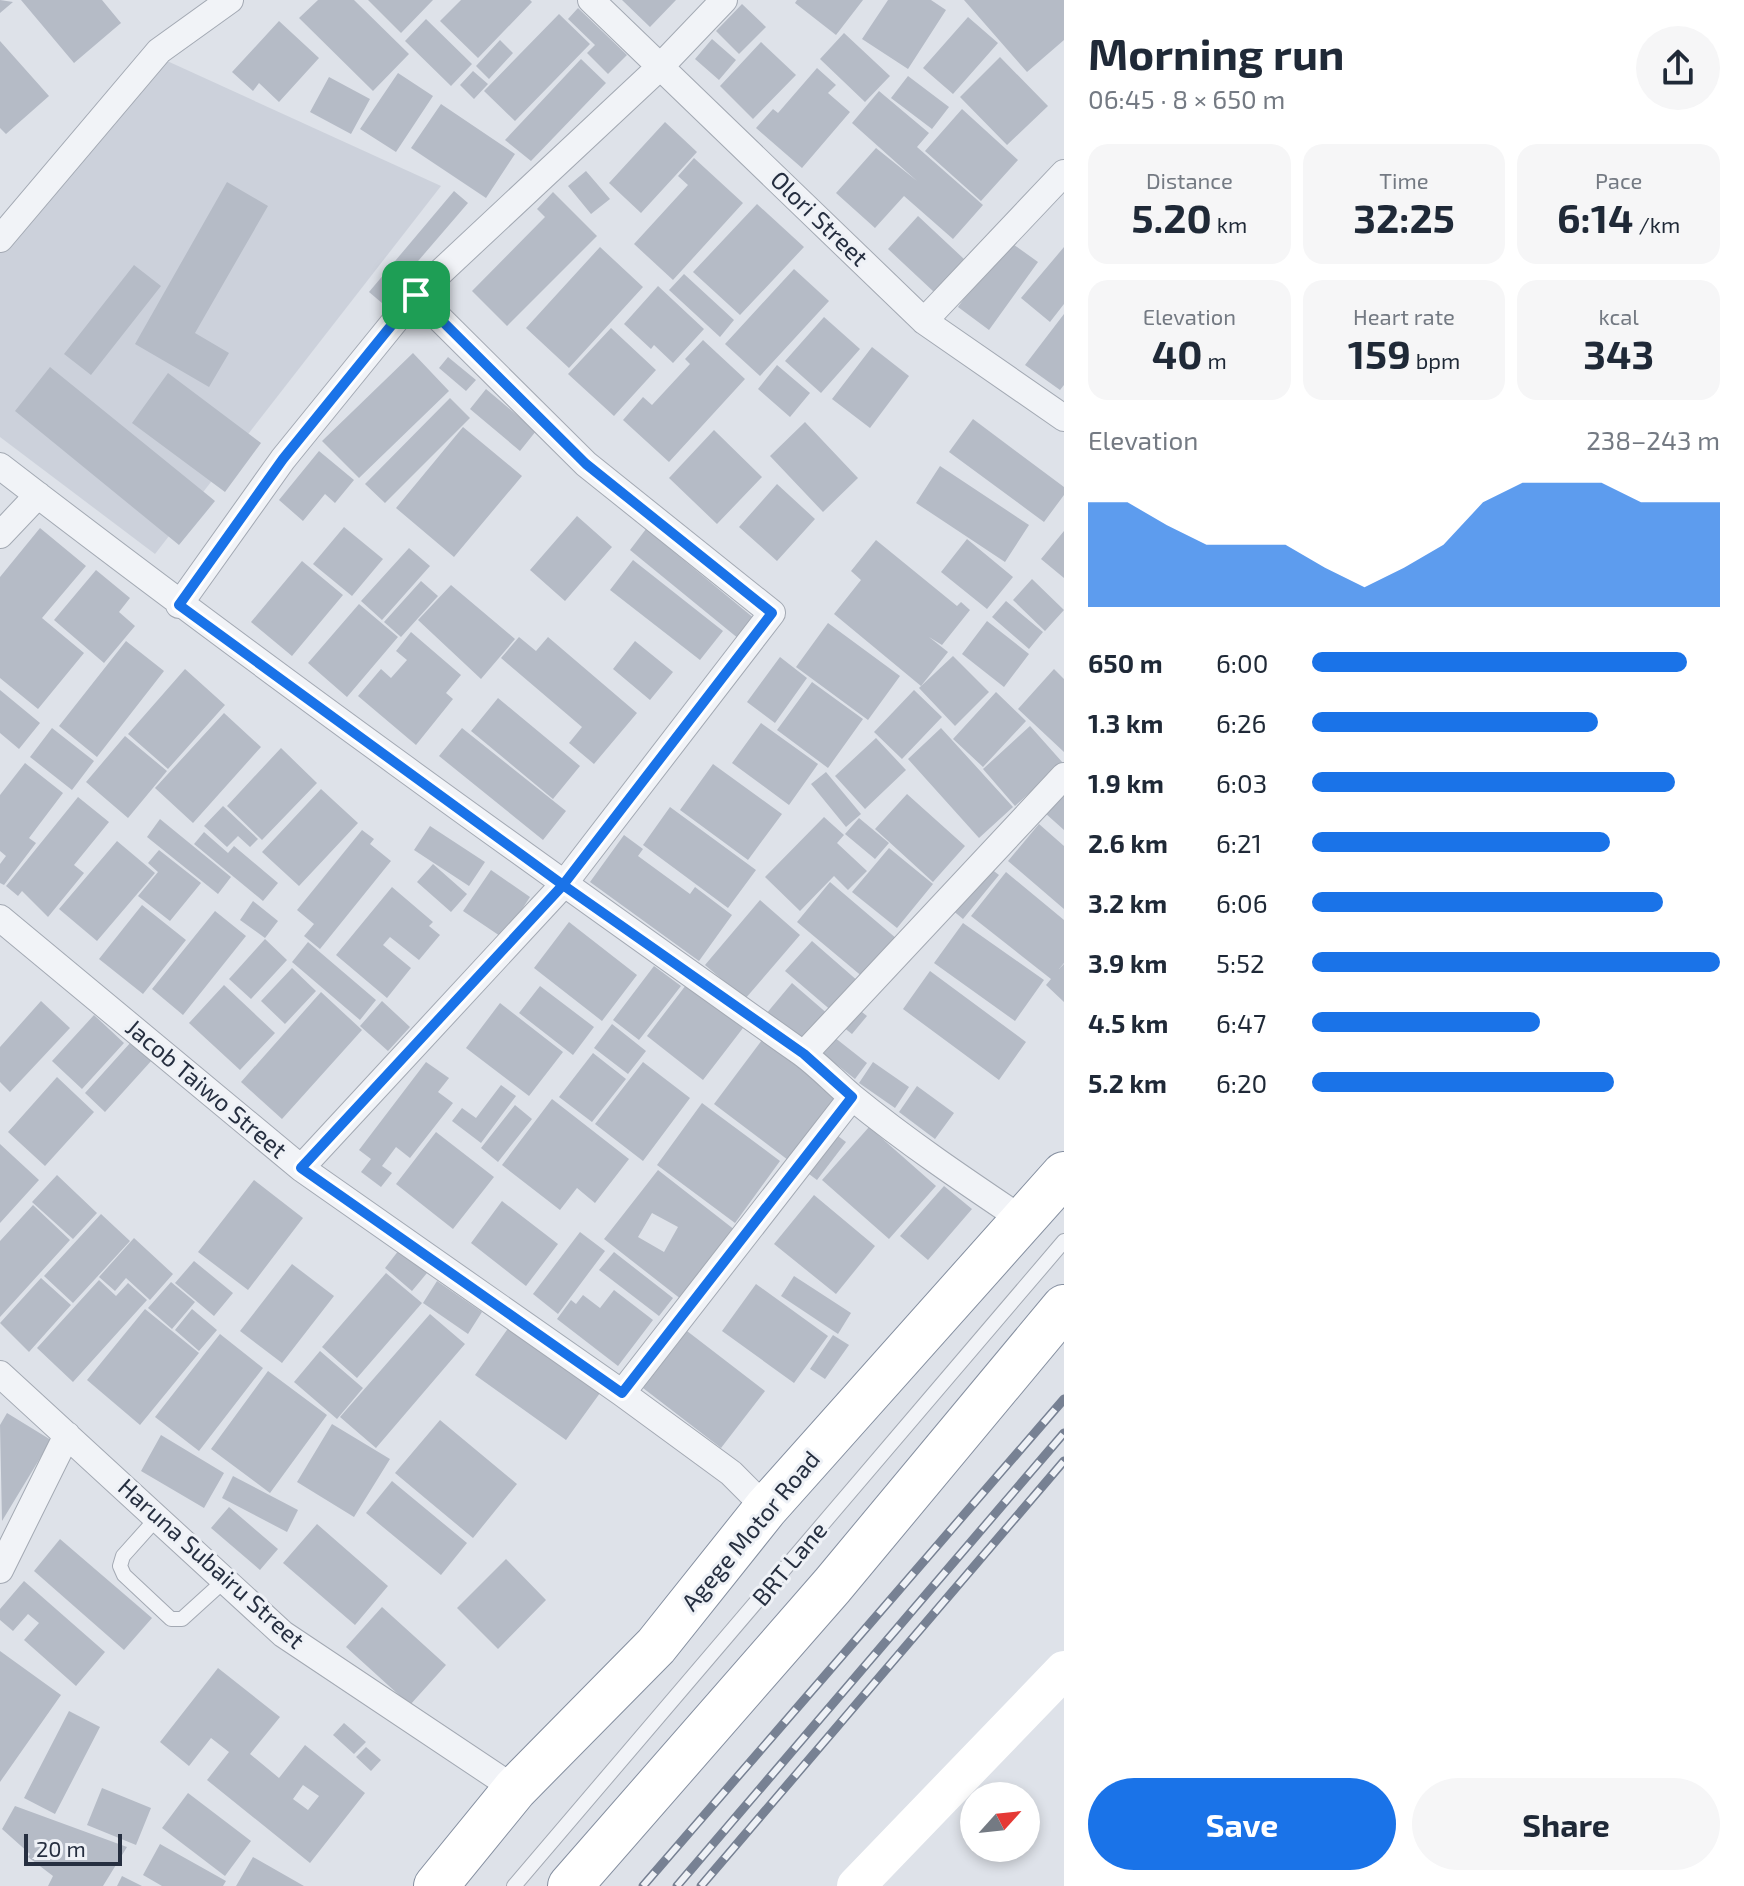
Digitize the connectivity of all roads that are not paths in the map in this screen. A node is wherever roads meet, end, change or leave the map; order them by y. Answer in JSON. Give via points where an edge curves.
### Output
{"nodes":[{"id":1,"x":230,"y":0,"type":"edge"},
{"id":2,"x":591,"y":0,"type":"edge"},
{"id":3,"x":724,"y":0,"type":"edge"},
{"id":4,"x":661,"y":66,"type":"junction"},
{"id":5,"x":1064,"y":173,"type":"edge"},
{"id":6,"x":0,"y":239,"type":"edge"},
{"id":7,"x":416,"y":295,"type":"junction"},
{"id":8,"x":924,"y":321,"type":"junction"},
{"id":9,"x":1064,"y":418,"type":"edge"},
{"id":10,"x":0,"y":466,"type":"edge"},
{"id":11,"x":38,"y":495,"type":"junction"},
{"id":12,"x":0,"y":535,"type":"edge"},
{"id":13,"x":179,"y":605,"type":"junction"},
{"id":14,"x":1064,"y":776,"type":"edge"},
{"id":15,"x":563,"y":885,"type":"junction"},
{"id":16,"x":0,"y":918,"type":"edge"},
{"id":17,"x":804,"y":1054,"type":"junction"},
{"id":18,"x":852,"y":1097,"type":"junction"},
{"id":19,"x":301,"y":1168,"type":"junction"},
{"id":20,"x":1064,"y":1174,"type":"edge"},
{"id":21,"x":1023,"y":1220,"type":"junction"},
{"id":22,"x":1064,"y":1241,"type":"edge"},
{"id":23,"x":1064,"y":1307,"type":"edge"},
{"id":24,"x":0,"y":1374,"type":"edge"},
{"id":25,"x":622,"y":1393,"type":"junction"},
{"id":26,"x":67,"y":1435,"type":"junction"},
{"id":27,"x":766,"y":1508,"type":"junction"},
{"id":28,"x":157,"y":1518,"type":"junction"},
{"id":29,"x":0,"y":1570,"type":"edge"},
{"id":30,"x":225,"y":1580,"type":"junction"},
{"id":31,"x":1064,"y":1670,"type":"edge"},
{"id":32,"x":515,"y":1789,"type":"junction"},
{"id":33,"x":436,"y":1886,"type":"edge"},
{"id":34,"x":514,"y":1886,"type":"edge"},
{"id":35,"x":570,"y":1886,"type":"edge"},
{"id":36,"x":856,"y":1886,"type":"edge"}],
"edges":[{"from":1,"to":6,"type":"street","via":[[159,51]]},
{"from":2,"to":4,"type":"street","name":"Olori Street"},
{"from":3,"to":4,"type":"street"},
{"from":4,"to":7,"type":"street"},
{"from":4,"to":8,"type":"street","name":"Olori Street"},
{"from":5,"to":8,"type":"street"},
{"from":7,"to":13,"type":"street","via":[[283,459]]},
{"from":7,"to":15,"type":"street","via":[[586,464],[772,613]]},
{"from":8,"to":9,"type":"street","name":"Olori Street"},
{"from":10,"to":11,"type":"street"},
{"from":11,"to":12,"type":"street"},
{"from":11,"to":13,"type":"street"},
{"from":13,"to":15,"type":"street"},
{"from":14,"to":17,"type":"street"},
{"from":15,"to":17,"type":"street"},
{"from":15,"to":19,"type":"street"},
{"from":16,"to":19,"type":"street","name":"Jacob Taiwo Street"},
{"from":17,"to":18,"type":"street"},
{"from":18,"to":21,"type":"street"},
{"from":18,"to":25,"type":"street"},
{"from":19,"to":25,"type":"street","name":"Jacob Taiwo Street"},
{"from":20,"to":21,"type":"highway","name":"Agege Motor Road"},
{"from":21,"to":27,"type":"highway","name":"Agege Motor Road"},
{"from":22,"to":34,"type":"lane","name":"BRT Lane"},
{"from":23,"to":35,"type":"highway","via":[[832,1586]]},
{"from":24,"to":26,"type":"street","name":"Haruna Subairu Street"},
{"from":25,"to":27,"type":"street","name":"Jacob Taiwo Street","via":[[731,1473]]},
{"from":26,"to":28,"type":"street","name":"Haruna Subairu Street"},
{"from":26,"to":29,"type":"street"},
{"from":27,"to":32,"type":"highway","name":"Agege Motor Road","via":[[656,1646]]},
{"from":28,"to":30,"type":"street","name":"Haruna Subairu Street"},
{"from":28,"to":30,"type":"lane","via":[[120,1566],[171,1619],[182,1619]]},
{"from":30,"to":32,"type":"street","name":"Haruna Subairu Street","via":[[283,1634]]},
{"from":31,"to":36,"type":"street"},
{"from":32,"to":33,"type":"highway","name":"Agege Motor Road"}]}
